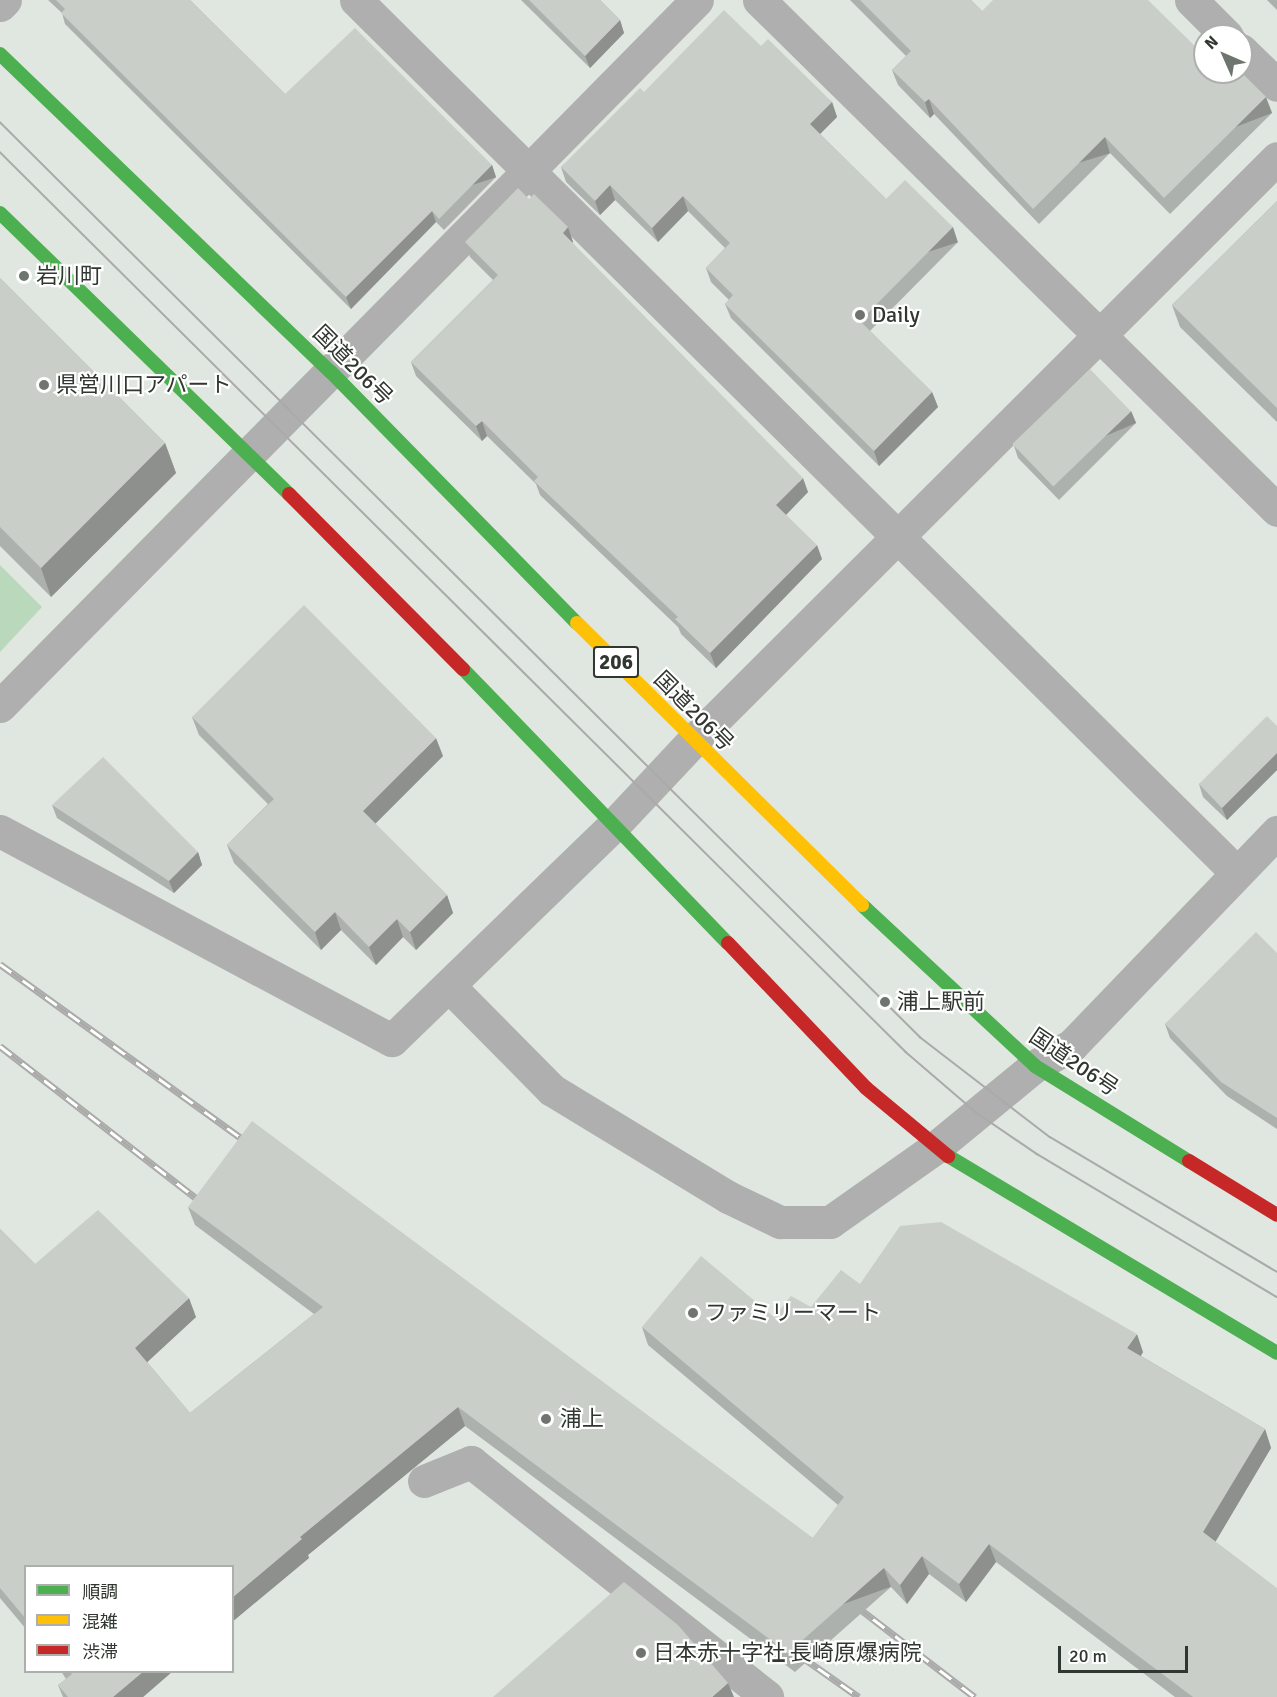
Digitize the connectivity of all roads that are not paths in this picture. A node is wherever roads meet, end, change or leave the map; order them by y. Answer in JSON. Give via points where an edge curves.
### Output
{"nodes":[{"id":1,"x":5,"y":0,"type":"edge"},
{"id":2,"x":356,"y":0,"type":"edge"},
{"id":3,"x":697,"y":0,"type":"edge"},
{"id":4,"x":759,"y":0,"type":"edge"},
{"id":5,"x":1191,"y":0,"type":"edge"},
{"id":6,"x":0,"y":5,"type":"edge"},
{"id":7,"x":1215,"y":24,"type":"edge"},
{"id":8,"x":0,"y":54,"type":"edge"},
{"id":9,"x":1253,"y":62,"type":"edge"},
{"id":10,"x":1277,"y":85,"type":"edge"},
{"id":11,"x":1277,"y":158,"type":"edge"},
{"id":12,"x":529,"y":171,"type":"junction"},
{"id":13,"x":0,"y":213,"type":"edge"},
{"id":14,"x":1099,"y":335,"type":"junction"},
{"id":15,"x":331,"y":372,"type":"junction"},
{"id":16,"x":250,"y":454,"type":"junction"},
{"id":17,"x":1277,"y":510,"type":"edge"},
{"id":18,"x":898,"y":537,"type":"junction"},
{"id":19,"x":0,"y":706,"type":"edge"},
{"id":20,"x":693,"y":741,"type":"junction"},
{"id":21,"x":615,"y":824,"type":"junction"},
{"id":22,"x":0,"y":831,"type":"edge"},
{"id":23,"x":1277,"y":831,"type":"edge"},
{"id":24,"x":1237,"y":873,"type":"junction"},
{"id":25,"x":449,"y":986,"type":"junction"},
{"id":26,"x":1035,"y":1066,"type":"junction"},
{"id":27,"x":935,"y":1148,"type":"junction"},
{"id":28,"x":1276,"y":1214,"type":"edge"},
{"id":29,"x":1277,"y":1353,"type":"edge"},
{"id":30,"x":424,"y":1481,"type":"dead end"},
{"id":31,"x":767,"y":1697,"type":"edge"}],
"edges":[{"from":1,"to":6,"type":"street"},
{"from":2,"to":12,"type":"street"},
{"from":3,"to":12,"type":"street"},
{"from":4,"to":14,"type":"street"},
{"from":5,"to":7,"type":"street"},
{"from":8,"to":15,"type":"highway","name":"国道206号","number":"206"},
{"from":9,"to":10,"type":"street"},
{"from":11,"to":14,"type":"street"},
{"from":12,"to":15,"type":"street"},
{"from":12,"to":18,"type":"street"},
{"from":13,"to":16,"type":"highway"},
{"from":14,"to":17,"type":"street"},
{"from":14,"to":18,"type":"street"},
{"from":15,"to":16,"type":"street"},
{"from":15,"to":20,"type":"highway","name":"国道206号","number":"206"},
{"from":16,"to":19,"type":"street"},
{"from":16,"to":21,"type":"highway"},
{"from":18,"to":20,"type":"street"},
{"from":18,"to":24,"type":"street"},
{"from":20,"to":21,"type":"street"},
{"from":20,"to":26,"type":"highway","name":"国道206号","number":"206","via":[[966,1005]]},
{"from":21,"to":25,"type":"street"},
{"from":21,"to":27,"type":"highway","via":[[866,1088]]},
{"from":22,"to":25,"type":"street","via":[[392,1040]]},
{"from":23,"to":24,"type":"street"},
{"from":24,"to":26,"type":"street","via":[[1072,1045]]},
{"from":25,"to":27,"type":"street","via":[[552,1089],[728,1197],[780,1222],[830,1222]]},
{"from":26,"to":27,"type":"street"},
{"from":26,"to":28,"type":"highway","name":"国道206号","number":"206"},
{"from":27,"to":29,"type":"highway"},
{"from":30,"to":31,"type":"street","via":[[471,1462]]}]}
